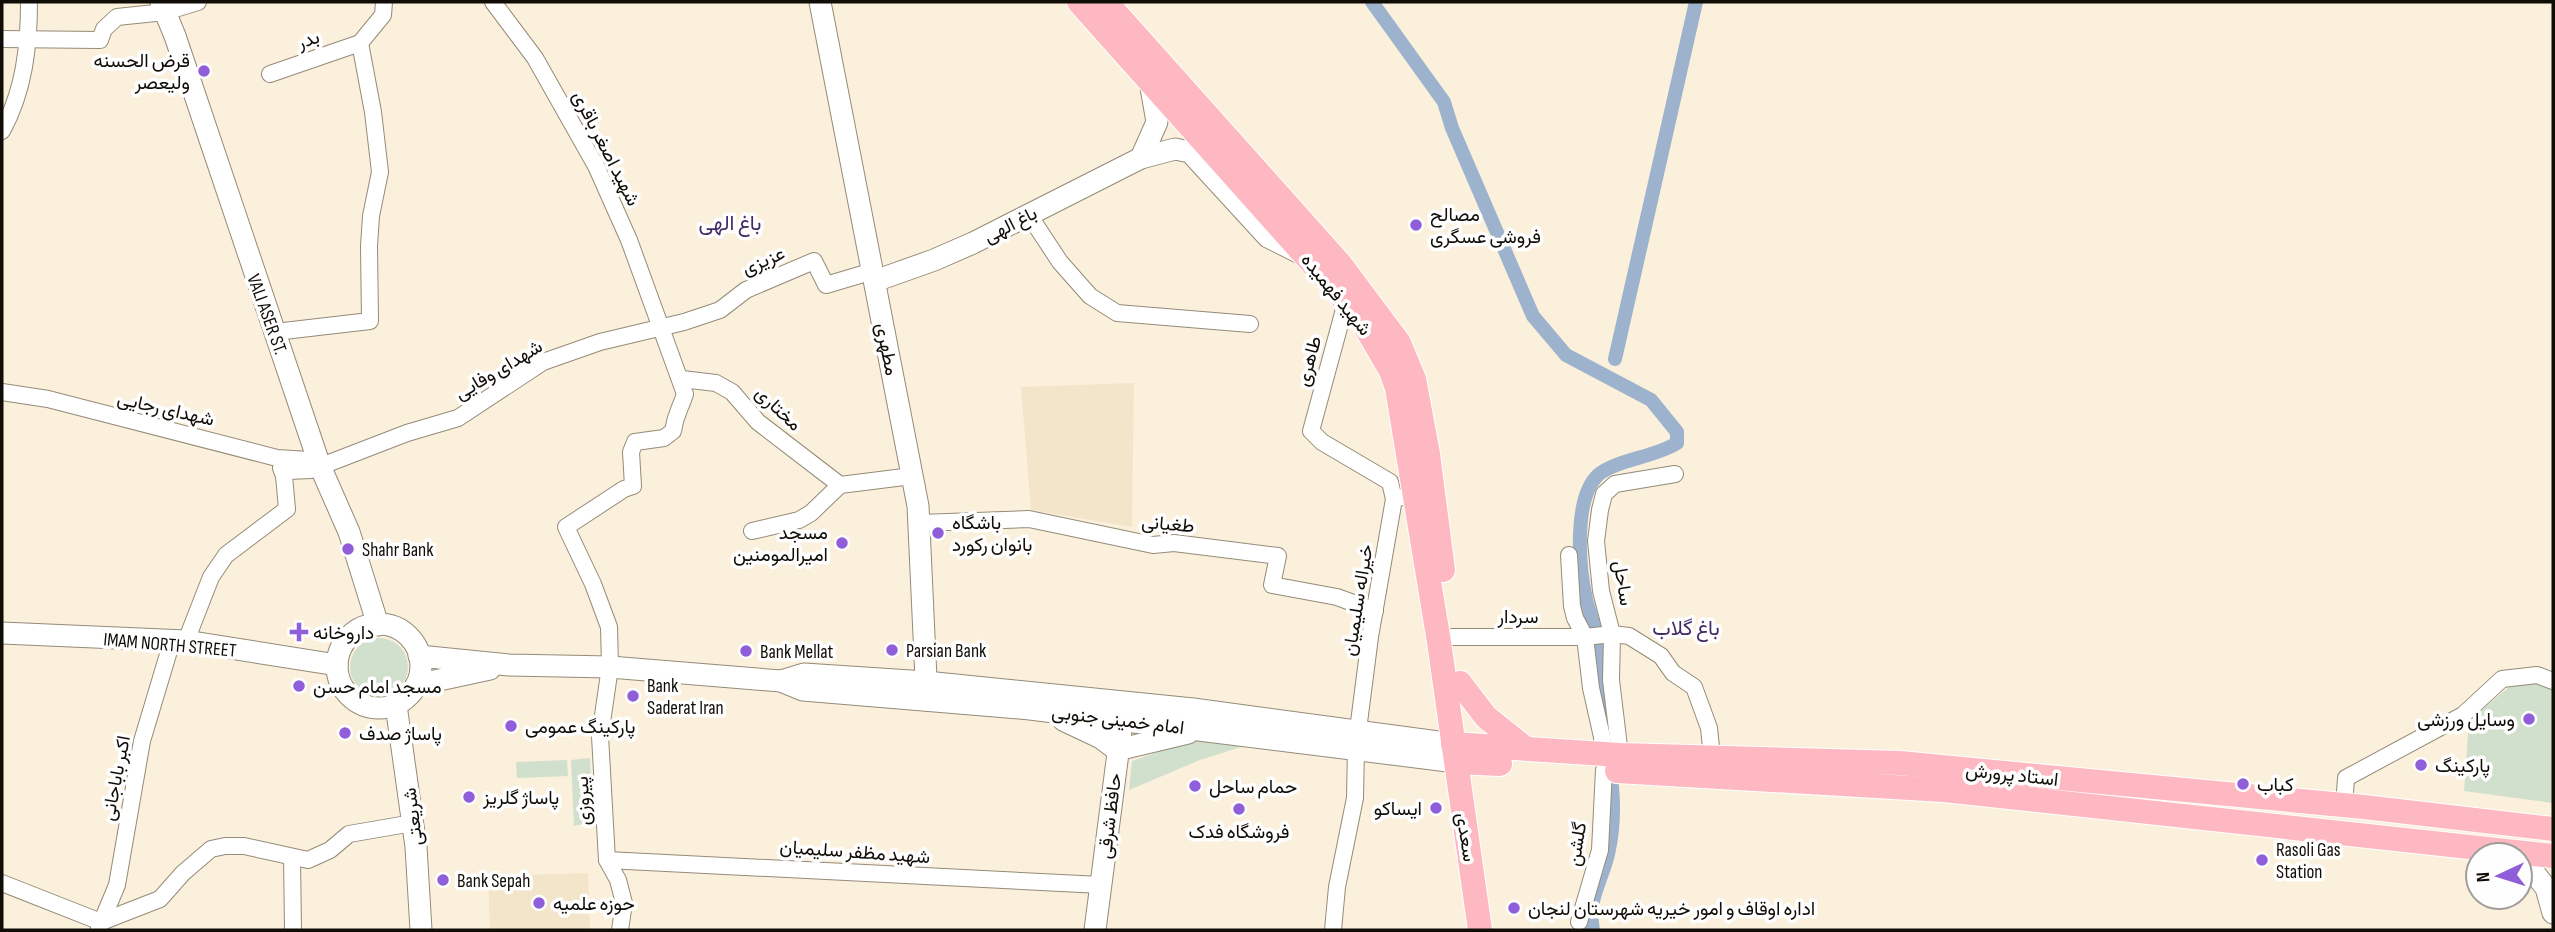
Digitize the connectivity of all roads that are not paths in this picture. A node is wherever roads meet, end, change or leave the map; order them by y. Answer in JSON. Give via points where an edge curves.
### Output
{"nodes":[{"id":1,"x":29,"y":2,"type":"edge"},
{"id":2,"x":198,"y":2,"type":"edge"},
{"id":3,"x":384,"y":2,"type":"edge"},
{"id":4,"x":494,"y":2,"type":"edge"},
{"id":5,"x":820,"y":2,"type":"edge"},
{"id":6,"x":1079,"y":2,"type":"edge"},
{"id":7,"x":1107,"y":2,"type":"edge"},
{"id":8,"x":163,"y":7,"type":"edge"},
{"id":9,"x":2,"y":39,"type":"edge"},
{"id":10,"x":29,"y":40,"type":"junction"},
{"id":11,"x":360,"y":43,"type":"junction"},
{"id":12,"x":270,"y":74,"type":"dead end"},
{"id":13,"x":1150,"y":82,"type":"junction"},
{"id":14,"x":2,"y":131,"type":"edge"},
{"id":15,"x":1141,"y":158,"type":"junction"},
{"id":16,"x":1029,"y":215,"type":"junction"},
{"id":17,"x":1306,"y":256,"type":"junction"},
{"id":18,"x":874,"y":276,"type":"junction"},
{"id":19,"x":1346,"y":302,"type":"junction"},
{"id":20,"x":1250,"y":324,"type":"dead end"},
{"id":21,"x":660,"y":327,"type":"junction"},
{"id":22,"x":275,"y":332,"type":"junction"},
{"id":23,"x":682,"y":379,"type":"junction"},
{"id":24,"x":2,"y":392,"type":"edge"},
{"id":25,"x":277,"y":458,"type":"junction"},
{"id":26,"x":320,"y":466,"type":"junction"},
{"id":27,"x":1675,"y":474,"type":"dead end"},
{"id":28,"x":284,"y":476,"type":"junction"},
{"id":29,"x":912,"y":476,"type":"junction"},
{"id":30,"x":840,"y":485,"type":"junction"},
{"id":31,"x":1405,"y":496,"type":"junction"},
{"id":32,"x":919,"y":523,"type":"junction"},
{"id":33,"x":752,"y":531,"type":"dead end"},
{"id":34,"x":1569,"y":555,"type":"dead end"},
{"id":35,"x":1375,"y":611,"type":"junction"},
{"id":36,"x":378,"y":625,"type":"junction"},
{"id":37,"x":2,"y":633,"type":"edge"},
{"id":38,"x":1612,"y":634,"type":"junction"},
{"id":39,"x":1452,"y":637,"type":"junction"},
{"id":40,"x":1585,"y":637,"type":"junction"},
{"id":41,"x":179,"y":641,"type":"junction"},
{"id":42,"x":419,"y":656,"type":"junction"},
{"id":43,"x":337,"y":665,"type":"junction"},
{"id":44,"x":509,"y":665,"type":"junction"},
{"id":45,"x":610,"y":667,"type":"junction"},
{"id":46,"x":2553,"y":681,"type":"edge"},
{"id":47,"x":1460,"y":683,"type":"junction"},
{"id":48,"x":416,"y":685,"type":"junction"},
{"id":49,"x":926,"y":691,"type":"junction"},
{"id":50,"x":396,"y":705,"type":"junction"},
{"id":51,"x":1031,"y":709,"type":"junction"},
{"id":52,"x":1123,"y":711,"type":"junction"},
{"id":53,"x":1204,"y":729,"type":"junction"},
{"id":54,"x":1357,"y":739,"type":"junction"},
{"id":55,"x":1525,"y":748,"type":"junction"},
{"id":56,"x":1117,"y":750,"type":"junction"},
{"id":57,"x":1463,"y":753,"type":"junction"},
{"id":58,"x":1712,"y":757,"type":"junction"},
{"id":59,"x":1609,"y":759,"type":"junction"},
{"id":60,"x":1900,"y":763,"type":"junction"},
{"id":61,"x":1899,"y":787,"type":"junction"},
{"id":62,"x":2335,"y":798,"type":"junction"},
{"id":63,"x":413,"y":822,"type":"junction"},
{"id":64,"x":2553,"y":830,"type":"edge"},
{"id":65,"x":2464,"y":846,"type":"edge"},
{"id":66,"x":2534,"y":854,"type":"edge"},
{"id":67,"x":2553,"y":856,"type":"edge"},
{"id":68,"x":292,"y":857,"type":"junction"},
{"id":69,"x":607,"y":860,"type":"junction"},
{"id":70,"x":2534,"y":873,"type":"edge"},
{"id":71,"x":2,"y":883,"type":"edge"},
{"id":72,"x":1101,"y":885,"type":"junction"},
{"id":73,"x":2553,"y":913,"type":"edge"},
{"id":74,"x":1579,"y":922,"type":"dead end"},
{"id":75,"x":100,"y":926,"type":"edge"},
{"id":76,"x":293,"y":930,"type":"edge"},
{"id":77,"x":421,"y":930,"type":"edge"},
{"id":78,"x":620,"y":930,"type":"edge"},
{"id":79,"x":1095,"y":930,"type":"edge"},
{"id":80,"x":1334,"y":930,"type":"edge"},
{"id":81,"x":1480,"y":930,"type":"edge"},
{"id":82,"x":1492,"y":930,"type":"edge"}],
"edges":[{"from":1,"to":10,"type":"street"},
{"from":2,"to":8,"type":"street"},
{"from":3,"to":11,"type":"street","via":[[383,15]]},
{"from":4,"to":21,"type":"street","name":"شهید اصغر باقری","via":[[535,58],[596,166]]},
{"from":5,"to":18,"type":"main road","name":"مطهری"},
{"from":6,"to":13,"type":"main road","name":"شهید فهمیده"},
{"from":7,"to":39,"type":"main road","name":"شهید فهمیده","via":[[1340,264],[1399,343],[1414,379],[1428,454]]},
{"from":8,"to":10,"type":"street","via":[[117,18],[104,29],[100,40]]},
{"from":8,"to":22,"type":"main road","name":"VALI ASER ST."},
{"from":9,"to":10,"type":"street"},
{"from":10,"to":14,"type":"street","via":[[13,111]]},
{"from":11,"to":12,"type":"street","name":"بدر"},
{"from":11,"to":22,"type":"street","via":[[380,172],[370,226],[370,321]]},
{"from":13,"to":15,"type":"main road","via":[[1157,122]]},
{"from":13,"to":17,"type":"main road","name":"شهید فهمیده"},
{"from":15,"to":16,"type":"main road","name":"باغ الهی"},
{"from":15,"to":17,"type":"main road","name":"باغ الهی","via":[[1175,149],[1190,152],[1269,237]]},
{"from":16,"to":18,"type":"main road","name":"باغ الهی","via":[[934,260]]},
{"from":16,"to":20,"type":"street","via":[[1060,262],[1090,296],[1117,313]]},
{"from":17,"to":19,"type":"main road","name":"شهید فهمیده"},
{"from":18,"to":21,"type":"street","name":"عزیزی","via":[[826,285],[814,261],[746,290],[720,310]]},
{"from":18,"to":29,"type":"main road","name":"مطهری"},
{"from":19,"to":31,"type":"main road","name":"شهید فهمیده","via":[[1391,371],[1405,426]]},
{"from":19,"to":31,"type":"street","name":"طاهری","via":[[1311,431]]},
{"from":21,"to":23,"type":"street","name":"شهید اصغر باقری"},
{"from":21,"to":26,"type":"street","name":"شهدای وفایی","via":[[543,362],[458,418]]},
{"from":22,"to":26,"type":"main road","name":"VALI ASER ST."},
{"from":23,"to":30,"type":"street","name":"مختاری","via":[[716,383],[732,392],[758,422]]},
{"from":23,"to":45,"type":"street","name":"پیروزی","via":[[685,394],[673,431],[664,438],[635,442],[631,452],[633,486],[566,527],[609,626]]},
{"from":24,"to":25,"type":"street","name":"شهدای رجایی","via":[[48,399]]},
{"from":25,"to":26,"type":"street","name":"شهدای رجایی","via":[[309,460]]},
{"from":25,"to":28,"type":"street"},
{"from":26,"to":28,"type":"street","name":"شهدای وفایی","via":[[288,471]]},
{"from":26,"to":36,"type":"main road","name":"VALI ASER ST.","via":[[349,532]]},
{"from":27,"to":38,"type":"street","name":"ساحل","via":[[1615,484],[1604,494],[1597,541],[1601,591]]},
{"from":28,"to":41,"type":"street","name":"اکبر باباجانی","via":[[287,509],[226,555]]},
{"from":29,"to":30,"type":"street"},
{"from":29,"to":32,"type":"main road","name":"مطهری"},
{"from":30,"to":33,"type":"street","via":[[799,520]]},
{"from":31,"to":35,"type":"street","name":"خیراله سلیمیان"},
{"from":31,"to":57,"type":"main road","name":"شهید فهمیده"},
{"from":32,"to":35,"type":"street","name":"طغیانی","via":[[1029,519],[1153,545],[1174,543],[1278,556],[1272,585],[1337,597]]},
{"from":32,"to":49,"type":"main road","name":"مطهری"},
{"from":34,"to":40,"type":"street","via":[[1572,606]]},
{"from":35,"to":54,"type":"street","name":"خیراله سلیمیان"},
{"from":36,"to":42,"type":"main road","via":[[404,633]]},
{"from":36,"to":43,"type":"main road","via":[[354,632],[345,641]]},
{"from":37,"to":41,"type":"main road","name":"IMAM NORTH STREET"},
{"from":38,"to":40,"type":"street","name":"سردار"},
{"from":38,"to":58,"type":"street","via":[[1645,643],[1673,673],[1694,687],[1709,728]]},
{"from":38,"to":59,"type":"street","name":"ساحل"},
{"from":39,"to":40,"type":"street","name":"سردار"},
{"from":39,"to":47,"type":"main road","name":"شهید فهمیده"},
{"from":40,"to":59,"type":"street","via":[[1591,688]]},
{"from":41,"to":43,"type":"main road","name":"IMAM NORTH STREET"},
{"from":41,"to":75,"type":"street","name":"اکبر باباجانی","via":[[142,741],[117,885]]},
{"from":42,"to":44,"type":"main road"},
{"from":42,"to":48,"type":"main road"},
{"from":43,"to":50,"type":"main road","via":[[345,692],[356,701],[368,707]]},
{"from":44,"to":45,"type":"main road","name":"امام خمینی جنوبی"},
{"from":44,"to":48,"type":"main road"},
{"from":45,"to":49,"type":"main road","name":"امام خمینی جنوبی","via":[[781,681],[804,674]]},
{"from":45,"to":69,"type":"street","name":"پیروزی","via":[[600,736]]},
{"from":46,"to":62,"type":"street","via":[[2537,675],[2502,679],[2463,715],[2346,778]]},
{"from":47,"to":55,"type":"main road","via":[[1486,717]]},
{"from":47,"to":57,"type":"main road","name":"شهید فهمیده"},
{"from":48,"to":50,"type":"main road"},
{"from":49,"to":51,"type":"main road","name":"امام خمینی جنوبی"},
{"from":49,"to":52,"type":"main road","name":"امام خمینی جنوبی"},
{"from":50,"to":63,"type":"main road","name":"شریعتی"},
{"from":51,"to":52,"type":"main road","name":"امام خمینی جنوبی"},
{"from":51,"to":56,"type":"main road","via":[[1076,724]]},
{"from":52,"to":53,"type":"main road","name":"امام خمینی جنوبی"},
{"from":52,"to":54,"type":"main road","name":"امام خمینی جنوبی"},
{"from":52,"to":56,"type":"main road","name":"حافظ شرقی"},
{"from":53,"to":54,"type":"main road","name":"امام خمینی جنوبی","via":[[1285,741]]},
{"from":53,"to":56,"type":"main road"},
{"from":54,"to":57,"type":"main road","name":"امام خمینی جنوبی"},
{"from":54,"to":80,"type":"street","via":[[1355,798],[1337,887]]},
{"from":55,"to":57,"type":"main road","name":"استاد پرورش"},
{"from":55,"to":59,"type":"main road","name":"استاد پرورش"},
{"from":56,"to":72,"type":"main road","name":"حافظ شرقی"},
{"from":57,"to":59,"type":"main road","name":"استاد پرورش"},
{"from":57,"to":81,"type":"main road","name":"سعدی"},
{"from":57,"to":82,"type":"main road","name":"سعدی"},
{"from":58,"to":59,"type":"main road","name":"استاد پرورش"},
{"from":58,"to":60,"type":"main road","name":"استاد پرورش"},
{"from":59,"to":61,"type":"main road","name":"استاد پرورش"},
{"from":59,"to":74,"type":"street","name":"گلشن","via":[[1600,850]]},
{"from":60,"to":61,"type":"main road"},
{"from":60,"to":62,"type":"main road","name":"استاد پرورش"},
{"from":61,"to":65,"type":"main road","name":"استاد پرورش"},
{"from":62,"to":64,"type":"main road","name":"استاد پرورش","via":[[2364,807]]},
{"from":63,"to":68,"type":"street","via":[[349,834],[308,860]]},
{"from":63,"to":77,"type":"main road","name":"شریعتی"},
{"from":66,"to":67,"type":"main road","name":"استاد پرورش"},
{"from":68,"to":75,"type":"street","via":[[244,846],[211,849],[160,899]]},
{"from":68,"to":76,"type":"street"},
{"from":69,"to":72,"type":"street","name":"شهید مظفر سلیمیان"},
{"from":69,"to":78,"type":"street","name":"پیروزی","via":[[622,891]]},
{"from":70,"to":73,"type":"main road","via":[[2546,888]]},
{"from":71,"to":75,"type":"street"},
{"from":72,"to":79,"type":"main road","name":"حافظ شرقی"}]}
